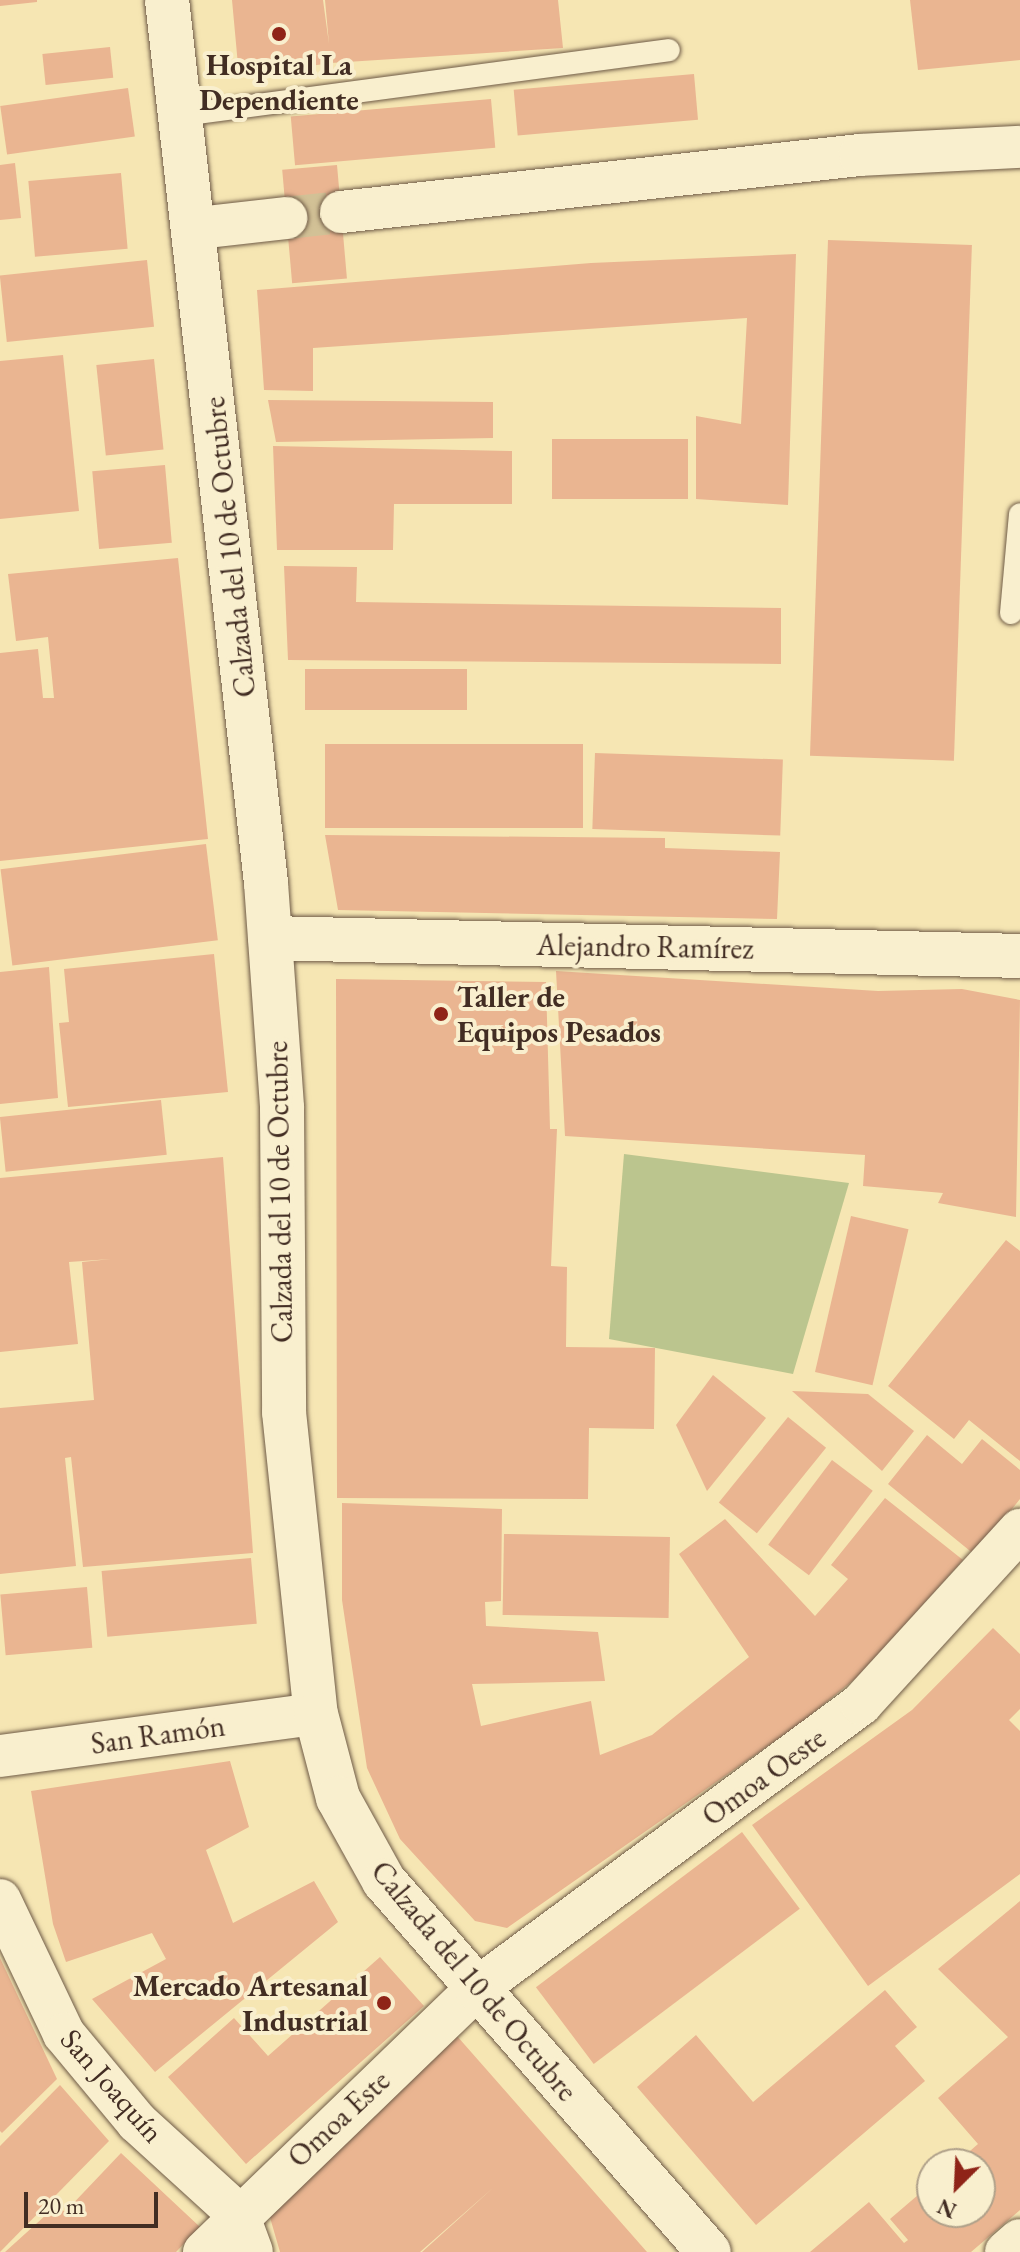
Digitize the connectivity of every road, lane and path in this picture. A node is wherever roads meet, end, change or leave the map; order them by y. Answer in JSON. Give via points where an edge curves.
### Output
{"nodes":[{"id":1,"x":167,"y":0,"type":"edge"},
{"id":2,"x":669,"y":50,"type":"dead end"},
{"id":3,"x":183,"y":115,"type":"junction"},
{"id":4,"x":1020,"y":147,"type":"edge"},
{"id":5,"x":341,"y":212,"type":"tunnel mouth"},
{"id":6,"x":286,"y":218,"type":"tunnel mouth"},
{"id":7,"x":198,"y":228,"type":"junction"},
{"id":8,"x":1020,"y":514,"type":"edge"},
{"id":9,"x":1011,"y":613,"type":"dead end"},
{"id":10,"x":270,"y":938,"type":"junction"},
{"id":11,"x":1020,"y":956,"type":"edge"},
{"id":12,"x":1020,"y":1530,"type":"edge"},
{"id":13,"x":316,"y":1714,"type":"junction"},
{"id":14,"x":0,"y":1756,"type":"edge"},
{"id":15,"x":0,"y":1900,"type":"edge"},
{"id":16,"x":476,"y":1989,"type":"junction"},
{"id":17,"x":245,"y":2233,"type":"edge"},
{"id":18,"x":1020,"y":2240,"type":"edge"},
{"id":19,"x":204,"y":2252,"type":"edge"},
{"id":20,"x":709,"y":2252,"type":"edge"},
{"id":21,"x":1006,"y":2252,"type":"edge"}],
"edges":[{"from":1,"to":3,"type":"main road","name":"Calzada del 10 de Octubre"},
{"from":2,"to":3,"type":"lane"},
{"from":3,"to":7,"type":"main road","name":"Calzada del 10 de Octubre"},
{"from":4,"to":5,"type":"street","via":[[860,155]]},
{"from":6,"to":7,"type":"street"},
{"from":7,"to":10,"type":"main road","name":"Calzada del 10 de Octubre"},
{"from":8,"to":9,"type":"lane"},
{"from":10,"to":11,"type":"main road","name":"Alejandro Ramírez"},
{"from":10,"to":13,"type":"main road","name":"Calzada del 10 de Octubre","via":[[282,1108],[284,1412]]},
{"from":12,"to":16,"type":"street","name":"Omoa Oeste","via":[[861,1704]]},
{"from":13,"to":14,"type":"street","name":"San Ramón"},
{"from":13,"to":16,"type":"main road","name":"Calzada del 10 de Octubre","via":[[338,1798],[365,1852]]},
{"from":15,"to":17,"type":"street","name":"San Joaquín","via":[[64,2034],[137,2122]]},
{"from":16,"to":17,"type":"street","name":"Omoa Este"},
{"from":16,"to":20,"type":"main road","name":"Calzada del 10 de Octubre"},
{"from":17,"to":19,"type":"street","name":"Omoa Este"},
{"from":18,"to":21,"type":"street"}]}
